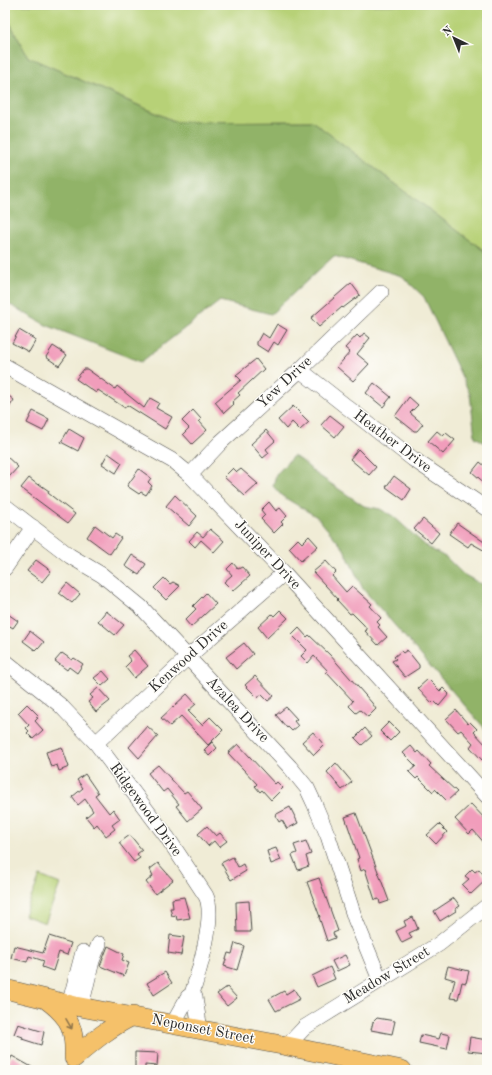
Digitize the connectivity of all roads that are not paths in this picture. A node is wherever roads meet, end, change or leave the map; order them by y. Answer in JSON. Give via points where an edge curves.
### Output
{"nodes":[{"id":1,"x":381,"y":292,"type":"dead end"},
{"id":2,"x":5,"y":366,"type":"edge"},
{"id":3,"x":300,"y":370,"type":"junction"},
{"id":4,"x":190,"y":474,"type":"junction"},
{"id":5,"x":5,"y":506,"type":"edge"},
{"id":6,"x":487,"y":509,"type":"edge"},
{"id":7,"x":33,"y":527,"type":"junction"},
{"id":8,"x":5,"y":568,"type":"edge"},
{"id":9,"x":284,"y":573,"type":"junction"},
{"id":10,"x":188,"y":657,"type":"junction"},
{"id":11,"x":5,"y":661,"type":"edge"},
{"id":12,"x":96,"y":744,"type":"junction"},
{"id":13,"x":487,"y":796,"type":"edge"},
{"id":14,"x":487,"y":906,"type":"edge"},
{"id":15,"x":99,"y":944,"type":"dead end"},
{"id":16,"x":83,"y":952,"type":"dead end"},
{"id":17,"x":380,"y":980,"type":"junction"},
{"id":18,"x":5,"y":989,"type":"edge"},
{"id":19,"x":192,"y":994,"type":"junction"},
{"id":20,"x":45,"y":999,"type":"junction"},
{"id":21,"x":75,"y":1006,"type":"junction"},
{"id":22,"x":102,"y":1010,"type":"junction"},
{"id":23,"x":134,"y":1016,"type":"junction"},
{"id":24,"x":173,"y":1024,"type":"junction"},
{"id":25,"x":200,"y":1030,"type":"junction"},
{"id":26,"x":287,"y":1046,"type":"junction"},
{"id":27,"x":71,"y":1064,"type":"edge"},
{"id":28,"x":392,"y":1069,"type":"edge"}],
"edges":[{"from":1,"to":3,"type":"street","name":"Yew Drive"},
{"from":2,"to":4,"type":"street","name":"Juniper Drive","via":[[173,461]]},
{"from":3,"to":4,"type":"street","name":"Yew Drive","via":[[220,442]]},
{"from":3,"to":6,"type":"street","name":"Heather Drive","via":[[413,459]]},
{"from":4,"to":9,"type":"street","name":"Juniper Drive"},
{"from":5,"to":7,"type":"street","name":"Azalea Drive"},
{"from":7,"to":8,"type":"street"},
{"from":7,"to":10,"type":"street","name":"Azalea Drive","via":[[130,597]]},
{"from":9,"to":10,"type":"street","name":"Kenwood Drive"},
{"from":9,"to":13,"type":"street","name":"Juniper Drive"},
{"from":10,"to":12,"type":"street","name":"Kenwood Drive"},
{"from":10,"to":17,"type":"street","name":"Azalea Drive","via":[[307,788],[328,836],[355,919]]},
{"from":11,"to":12,"type":"street","name":"Ridgewood Drive","via":[[60,705]]},
{"from":12,"to":19,"type":"street","name":"Ridgewood Drive","via":[[167,837],[210,904]]},
{"from":14,"to":17,"type":"street","name":"Meadow Street","via":[[439,944]]},
{"from":15,"to":21,"type":"street"},
{"from":16,"to":21,"type":"street"},
{"from":17,"to":26,"type":"street","name":"Meadow Street","via":[[305,1027]]},
{"from":18,"to":20,"type":"main road","name":"Neponset Street"},
{"from":19,"to":24,"type":"street","name":"Ridgewood Drive"},
{"from":19,"to":25,"type":"street","name":"Ridgewood Drive","via":[[195,997]]},
{"from":20,"to":21,"type":"main road","name":"Neponset Street"},
{"from":20,"to":27,"type":"main road","one_way":true,"via":[[57,1008],[70,1025],[75,1037]]},
{"from":21,"to":22,"type":"main road","name":"Neponset Street"},
{"from":22,"to":23,"type":"main road","name":"Neponset Street"},
{"from":22,"to":27,"type":"main road"},
{"from":23,"to":24,"type":"main road","name":"Neponset Street"},
{"from":23,"to":27,"type":"main road","via":[[113,1026],[94,1040]]},
{"from":24,"to":25,"type":"main road","name":"Neponset Street"},
{"from":25,"to":26,"type":"main road","name":"Neponset Street"},
{"from":26,"to":28,"type":"main road","name":"Neponset Street"}]}
